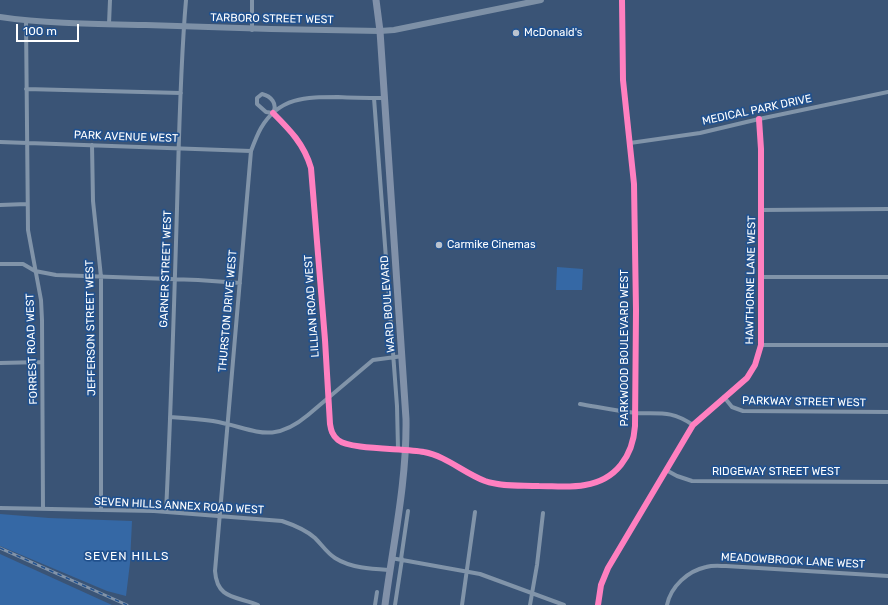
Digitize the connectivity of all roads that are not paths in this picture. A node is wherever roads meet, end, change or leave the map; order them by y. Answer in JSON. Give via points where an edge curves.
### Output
{"nodes":[{"id":1,"x":110,"y":0,"type":"edge"},
{"id":2,"x":186,"y":0,"type":"edge"},
{"id":3,"x":252,"y":0,"type":"edge"},
{"id":4,"x":376,"y":0,"type":"edge"},
{"id":5,"x":541,"y":0,"type":"edge"},
{"id":6,"x":622,"y":0,"type":"edge"},
{"id":7,"x":0,"y":17,"type":"edge"},
{"id":8,"x":26,"y":20,"type":"junction"},
{"id":9,"x":109,"y":24,"type":"junction"},
{"id":10,"x":184,"y":27,"type":"junction"},
{"id":11,"x":252,"y":30,"type":"junction"},
{"id":12,"x":380,"y":32,"type":"junction"},
{"id":13,"x":26,"y":89,"type":"junction"},
{"id":14,"x":888,"y":92,"type":"edge"},
{"id":15,"x":181,"y":93,"type":"junction"},
{"id":16,"x":374,"y":98,"type":"junction"},
{"id":17,"x":384,"y":98,"type":"junction"},
{"id":18,"x":274,"y":112,"type":"junction"},
{"id":19,"x":759,"y":119,"type":"junction"},
{"id":20,"x":0,"y":142,"type":"edge"},
{"id":21,"x":27,"y":143,"type":"junction"},
{"id":22,"x":630,"y":143,"type":"junction"},
{"id":23,"x":92,"y":145,"type":"junction"},
{"id":24,"x":178,"y":148,"type":"junction"},
{"id":25,"x":251,"y":151,"type":"junction"},
{"id":26,"x":27,"y":204,"type":"junction"},
{"id":27,"x":0,"y":205,"type":"edge"},
{"id":28,"x":888,"y":209,"type":"edge"},
{"id":29,"x":762,"y":210,"type":"junction"},
{"id":30,"x":0,"y":264,"type":"edge"},
{"id":31,"x":35,"y":270,"type":"junction"},
{"id":32,"x":101,"y":277,"type":"junction"},
{"id":33,"x":762,"y":277,"type":"junction"},
{"id":34,"x":888,"y":277,"type":"edge"},
{"id":35,"x":175,"y":279,"type":"junction"},
{"id":36,"x":240,"y":283,"type":"junction"},
{"id":37,"x":761,"y":345,"type":"junction"},
{"id":38,"x":888,"y":345,"type":"edge"},
{"id":39,"x":403,"y":356,"type":"junction"},
{"id":40,"x":394,"y":357,"type":"junction"},
{"id":41,"x":42,"y":362,"type":"junction"},
{"id":42,"x":0,"y":363,"type":"edge"},
{"id":43,"x":724,"y":397,"type":"junction"},
{"id":44,"x":328,"y":398,"type":"junction"},
{"id":45,"x":580,"y":404,"type":"dead end"},
{"id":46,"x":635,"y":412,"type":"junction"},
{"id":47,"x":888,"y":412,"type":"edge"},
{"id":48,"x":170,"y":417,"type":"junction"},
{"id":49,"x":227,"y":424,"type":"junction"},
{"id":50,"x":693,"y":425,"type":"junction"},
{"id":51,"x":398,"y":449,"type":"junction"},
{"id":52,"x":406,"y":450,"type":"junction"},
{"id":53,"x":666,"y":470,"type":"junction"},
{"id":54,"x":888,"y":482,"type":"edge"},
{"id":55,"x":0,"y":508,"type":"edge"},
{"id":56,"x":43,"y":509,"type":"junction"},
{"id":57,"x":101,"y":510,"type":"junction"},
{"id":58,"x":408,"y":511,"type":"dead end"},
{"id":59,"x":166,"y":512,"type":"junction"},
{"id":60,"x":475,"y":512,"type":"dead end"},
{"id":61,"x":543,"y":513,"type":"dead end"},
{"id":62,"x":220,"y":516,"type":"junction"},
{"id":63,"x":391,"y":558,"type":"junction"},
{"id":64,"x":402,"y":559,"type":"junction"},
{"id":65,"x":390,"y":570,"type":"junction"},
{"id":66,"x":467,"y":571,"type":"junction"},
{"id":67,"x":888,"y":576,"type":"edge"},
{"id":68,"x":377,"y":592,"type":"dead end"},
{"id":69,"x":532,"y":594,"type":"junction"},
{"id":70,"x":258,"y":605,"type":"edge"},
{"id":71,"x":375,"y":605,"type":"edge"},
{"id":72,"x":384,"y":605,"type":"edge"},
{"id":73,"x":396,"y":605,"type":"edge"},
{"id":74,"x":462,"y":605,"type":"edge"},
{"id":75,"x":530,"y":605,"type":"edge"},
{"id":76,"x":564,"y":605,"type":"edge"},
{"id":77,"x":598,"y":605,"type":"edge"},
{"id":78,"x":667,"y":605,"type":"edge"}],
"edges":[{"from":1,"to":9,"type":"street"},
{"from":2,"to":10,"type":"street","name":"GARNER STREET WEST"},
{"from":3,"to":11,"type":"street"},
{"from":4,"to":12,"type":"main road","name":"WARD BOULEVARD"},
{"from":5,"to":12,"type":"main road","name":"TARBORO STREET WEST"},
{"from":6,"to":22,"type":"street","name":"PARKWOOD BOULEVARD WEST","via":[[623,80]]},
{"from":7,"to":8,"type":"main road","name":"TARBORO STREET WEST"},
{"from":8,"to":9,"type":"main road","name":"TARBORO STREET WEST"},
{"from":8,"to":13,"type":"street","name":"FORREST ROAD WEST"},
{"from":9,"to":10,"type":"main road","name":"TARBORO STREET WEST"},
{"from":10,"to":11,"type":"main road","name":"TARBORO STREET WEST"},
{"from":10,"to":15,"type":"street","name":"GARNER STREET WEST"},
{"from":11,"to":12,"type":"main road","name":"TARBORO STREET WEST"},
{"from":12,"to":17,"type":"main road","name":"WARD BOULEVARD"},
{"from":13,"to":15,"type":"street"},
{"from":13,"to":21,"type":"street","name":"FORREST ROAD WEST"},
{"from":14,"to":19,"type":"street","name":"MEDICAL PARK DRIVE"},
{"from":15,"to":24,"type":"street","name":"GARNER STREET WEST"},
{"from":16,"to":17,"type":"street","name":"THURSTON DRIVE WEST"},
{"from":16,"to":18,"type":"street","name":"THURSTON DRIVE WEST","via":[[307,98],[290,102]]},
{"from":16,"to":40,"type":"street"},
{"from":17,"to":39,"type":"main road","name":"WARD BOULEVARD"},
{"from":18,"to":18,"type":"street","via":[[266,112],[258,106],[256,102],[259,95],[265,94],[274,102]]},
{"from":18,"to":25,"type":"street","name":"THURSTON DRIVE WEST","via":[[261,128]]},
{"from":18,"to":44,"type":"street","name":"LILLIAN ROAD WEST","via":[[299,141],[307,154],[311,168]]},
{"from":19,"to":22,"type":"street","name":"MEDICAL PARK DRIVE","via":[[700,133]]},
{"from":19,"to":29,"type":"street","name":"HAWTHORNE LANE WEST"},
{"from":20,"to":21,"type":"street","name":"PARK AVENUE WEST"},
{"from":21,"to":23,"type":"street","name":"PARK AVENUE WEST"},
{"from":21,"to":26,"type":"street","name":"FORREST ROAD WEST"},
{"from":22,"to":46,"type":"street","name":"PARKWOOD BOULEVARD WEST","via":[[635,222]]},
{"from":23,"to":24,"type":"street","name":"PARK AVENUE WEST"},
{"from":23,"to":32,"type":"street","name":"JEFFERSON STREET WEST","via":[[92,201]]},
{"from":24,"to":25,"type":"street","name":"PARK AVENUE WEST"},
{"from":24,"to":35,"type":"street","name":"GARNER STREET WEST"},
{"from":25,"to":36,"type":"street","name":"THURSTON DRIVE WEST"},
{"from":26,"to":27,"type":"street"},
{"from":26,"to":31,"type":"street","name":"FORREST ROAD WEST","via":[[28,235]]},
{"from":28,"to":29,"type":"street"},
{"from":29,"to":33,"type":"street","name":"HAWTHORNE LANE WEST"},
{"from":30,"to":31,"type":"street","via":[[23,264]]},
{"from":31,"to":32,"type":"street","via":[[56,275]]},
{"from":31,"to":41,"type":"street","name":"FORREST ROAD WEST","via":[[41,300]]},
{"from":32,"to":35,"type":"street"},
{"from":32,"to":57,"type":"street","name":"JEFFERSON STREET WEST"},
{"from":33,"to":34,"type":"street"},
{"from":33,"to":37,"type":"street","name":"HAWTHORNE LANE WEST"},
{"from":35,"to":36,"type":"street"},
{"from":35,"to":48,"type":"street","name":"GARNER STREET WEST"},
{"from":36,"to":49,"type":"street","name":"THURSTON DRIVE WEST"},
{"from":37,"to":38,"type":"street"},
{"from":37,"to":43,"type":"street","name":"HAWTHORNE LANE WEST","via":[[755,365],[747,378]]},
{"from":39,"to":40,"type":"street"},
{"from":39,"to":52,"type":"main road","name":"WARD BOULEVARD"},
{"from":40,"to":44,"type":"street","via":[[373,360]]},
{"from":40,"to":51,"type":"street"},
{"from":41,"to":42,"type":"street"},
{"from":41,"to":56,"type":"street","name":"FORREST ROAD WEST"},
{"from":43,"to":47,"type":"street","name":"PARKWAY STREET WEST","via":[[732,407],[743,411]]},
{"from":43,"to":50,"type":"street","name":"HAWTHORNE LANE WEST"},
{"from":44,"to":49,"type":"street","via":[[298,424],[286,430],[273,433],[258,432]]},
{"from":44,"to":51,"type":"street","name":"LILLIAN ROAD WEST","via":[[332,432],[339,441],[352,445]]},
{"from":45,"to":46,"type":"street"},
{"from":46,"to":50,"type":"street","via":[[672,414]]},
{"from":46,"to":52,"type":"street","name":"PARKWOOD BOULEVARD WEST","via":[[634,439],[625,460],[607,477],[583,486],[490,482],[432,454]]},
{"from":48,"to":49,"type":"street"},
{"from":48,"to":59,"type":"street","name":"GARNER STREET WEST"},
{"from":49,"to":62,"type":"street","name":"THURSTON DRIVE WEST"},
{"from":50,"to":53,"type":"street","name":"HAWTHORNE LANE WEST"},
{"from":51,"to":52,"type":"street","name":"LILLIAN ROAD WEST"},
{"from":52,"to":63,"type":"main road","name":"WARD BOULEVARD"},
{"from":53,"to":54,"type":"street","name":"RIDGEWAY STREET WEST","via":[[692,481]]},
{"from":53,"to":77,"type":"street","name":"HAWTHORNE LANE WEST","via":[[608,568],[601,585]]},
{"from":55,"to":56,"type":"street","name":"SEVEN HILLS ANNEX ROAD WEST"},
{"from":56,"to":57,"type":"street","name":"SEVEN HILLS ANNEX ROAD WEST"},
{"from":57,"to":59,"type":"street","name":"SEVEN HILLS ANNEX ROAD WEST"},
{"from":58,"to":64,"type":"street"},
{"from":59,"to":62,"type":"street","name":"SEVEN HILLS ANNEX ROAD WEST"},
{"from":60,"to":66,"type":"street"},
{"from":61,"to":69,"type":"street"},
{"from":62,"to":65,"type":"street","name":"SEVEN HILLS ANNEX ROAD WEST","via":[[260,518],[292,524],[310,534],[342,562]]},
{"from":62,"to":70,"type":"street","name":"THURSTON DRIVE WEST","via":[[216,582],[232,598]]},
{"from":63,"to":64,"type":"street"},
{"from":63,"to":65,"type":"main road","name":"WARD BOULEVARD"},
{"from":64,"to":66,"type":"street"},
{"from":64,"to":73,"type":"street"},
{"from":65,"to":72,"type":"main road","name":"WARD BOULEVARD"},
{"from":66,"to":69,"type":"street"},
{"from":66,"to":74,"type":"street"},
{"from":67,"to":78,"type":"street","name":"MEADOWBROOK LANE WEST","via":[[707,566],[684,578],[672,590]]},
{"from":68,"to":71,"type":"street"},
{"from":69,"to":75,"type":"street"},
{"from":69,"to":76,"type":"street"}]}
